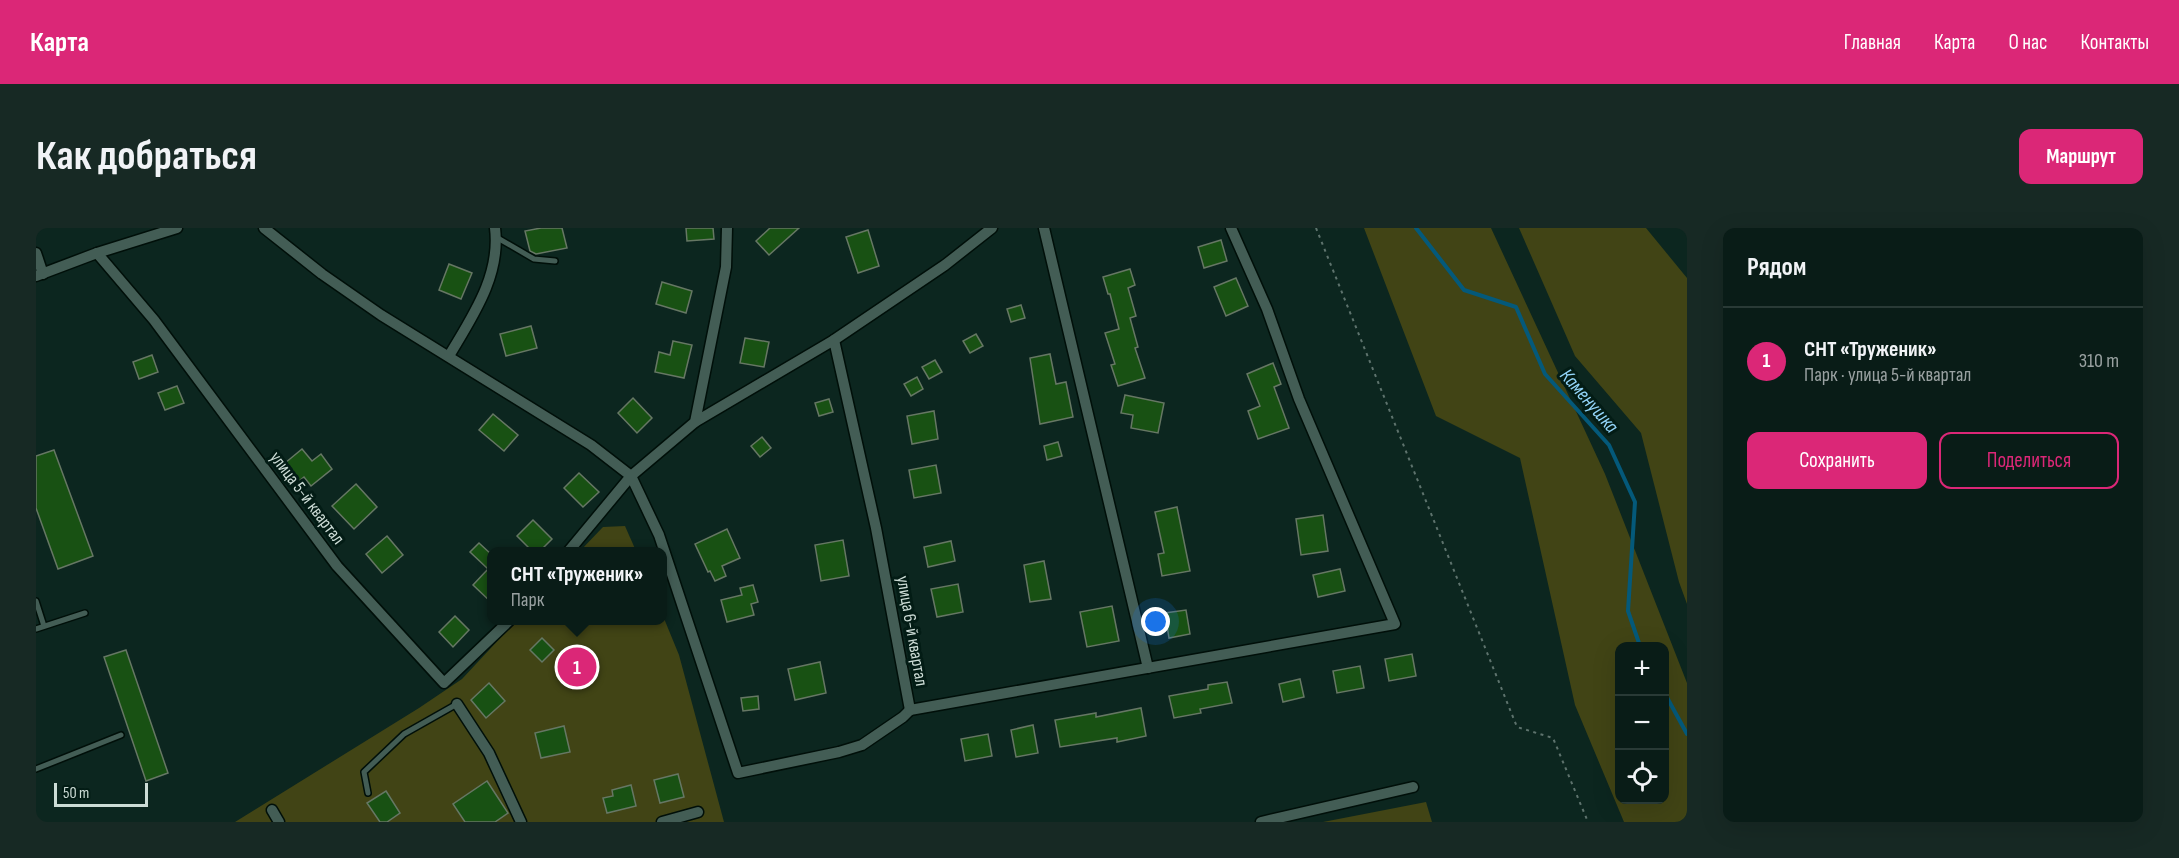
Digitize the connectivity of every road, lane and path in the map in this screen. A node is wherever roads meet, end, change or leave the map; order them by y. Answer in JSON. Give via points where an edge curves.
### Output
{"nodes":[{"id":1,"x":177,"y":228,"type":"edge"},
{"id":2,"x":264,"y":228,"type":"edge"},
{"id":3,"x":727,"y":228,"type":"edge"},
{"id":4,"x":992,"y":228,"type":"edge"},
{"id":5,"x":1044,"y":228,"type":"edge"},
{"id":6,"x":1231,"y":228,"type":"edge"},
{"id":7,"x":1316,"y":228,"type":"edge"},
{"id":8,"x":496,"y":233,"type":"edge"},
{"id":9,"x":36,"y":253,"type":"edge"},
{"id":10,"x":97,"y":253,"type":"junction"},
{"id":11,"x":555,"y":261,"type":"dead end"},
{"id":12,"x":40,"y":275,"type":"edge"},
{"id":13,"x":834,"y":340,"type":"junction"},
{"id":14,"x":449,"y":356,"type":"junction"},
{"id":15,"x":695,"y":422,"type":"junction"},
{"id":16,"x":631,"y":476,"type":"junction"},
{"id":17,"x":572,"y":547,"type":"edge"},
{"id":18,"x":663,"y":547,"type":"edge"},
{"id":19,"x":667,"y":559,"type":"edge"},
{"id":20,"x":36,"y":601,"type":"edge"},
{"id":21,"x":85,"y":613,"type":"dead end"},
{"id":22,"x":506,"y":625,"type":"edge"},
{"id":23,"x":44,"y":626,"type":"junction"},
{"id":24,"x":36,"y":629,"type":"edge"},
{"id":25,"x":1148,"y":668,"type":"junction"},
{"id":26,"x":457,"y":704,"type":"joint"},
{"id":27,"x":910,"y":711,"type":"junction"},
{"id":28,"x":121,"y":735,"type":"dead end"},
{"id":29,"x":36,"y":769,"type":"edge"},
{"id":30,"x":1413,"y":787,"type":"dead end"},
{"id":31,"x":368,"y":794,"type":"dead end"},
{"id":32,"x":272,"y":810,"type":"dead end"},
{"id":33,"x":698,"y":812,"type":"dead end"},
{"id":34,"x":279,"y":822,"type":"edge"},
{"id":35,"x":521,"y":822,"type":"edge"},
{"id":36,"x":662,"y":822,"type":"edge"},
{"id":37,"x":1261,"y":822,"type":"edge"},
{"id":38,"x":1588,"y":822,"type":"edge"}],
"edges":[{"from":1,"to":10,"type":"street"},
{"from":2,"to":14,"type":"street","via":[[321,274]]},
{"from":3,"to":15,"type":"street","via":[[726,267]]},
{"from":4,"to":13,"type":"street","via":[[945,265]]},
{"from":5,"to":25,"type":"street"},
{"from":6,"to":25,"type":"street","name":"улица 6-й квартал","via":[[1395,624]]},
{"from":7,"to":38,"type":"path","via":[[1517,727],[1553,738]]},
{"from":8,"to":11,"type":"lane","via":[[534,259]]},
{"from":8,"to":14,"type":"street","via":[[492,271],[481,300]]},
{"from":9,"to":12,"type":"street"},
{"from":10,"to":12,"type":"street"},
{"from":10,"to":22,"type":"street","name":"улица 5-й квартал","via":[[154,320],[337,566],[444,683]]},
{"from":13,"to":15,"type":"street"},
{"from":13,"to":27,"type":"street","name":"улица 6-й квартал","via":[[876,528]]},
{"from":14,"to":16,"type":"street","via":[[591,445]]},
{"from":15,"to":16,"type":"street"},
{"from":16,"to":17,"type":"street"},
{"from":16,"to":18,"type":"street"},
{"from":19,"to":27,"type":"street","via":[[738,774],[862,745]]},
{"from":20,"to":23,"type":"lane"},
{"from":21,"to":23,"type":"lane"},
{"from":23,"to":24,"type":"lane"},
{"from":25,"to":27,"type":"street","name":"улица 6-й квартал"},
{"from":26,"to":31,"type":"lane","via":[[404,734],[363,772]]},
{"from":26,"to":35,"type":"street","via":[[489,753]]},
{"from":28,"to":29,"type":"lane"},
{"from":30,"to":37,"type":"street"},
{"from":32,"to":34,"type":"street"},
{"from":33,"to":36,"type":"street"}]}
